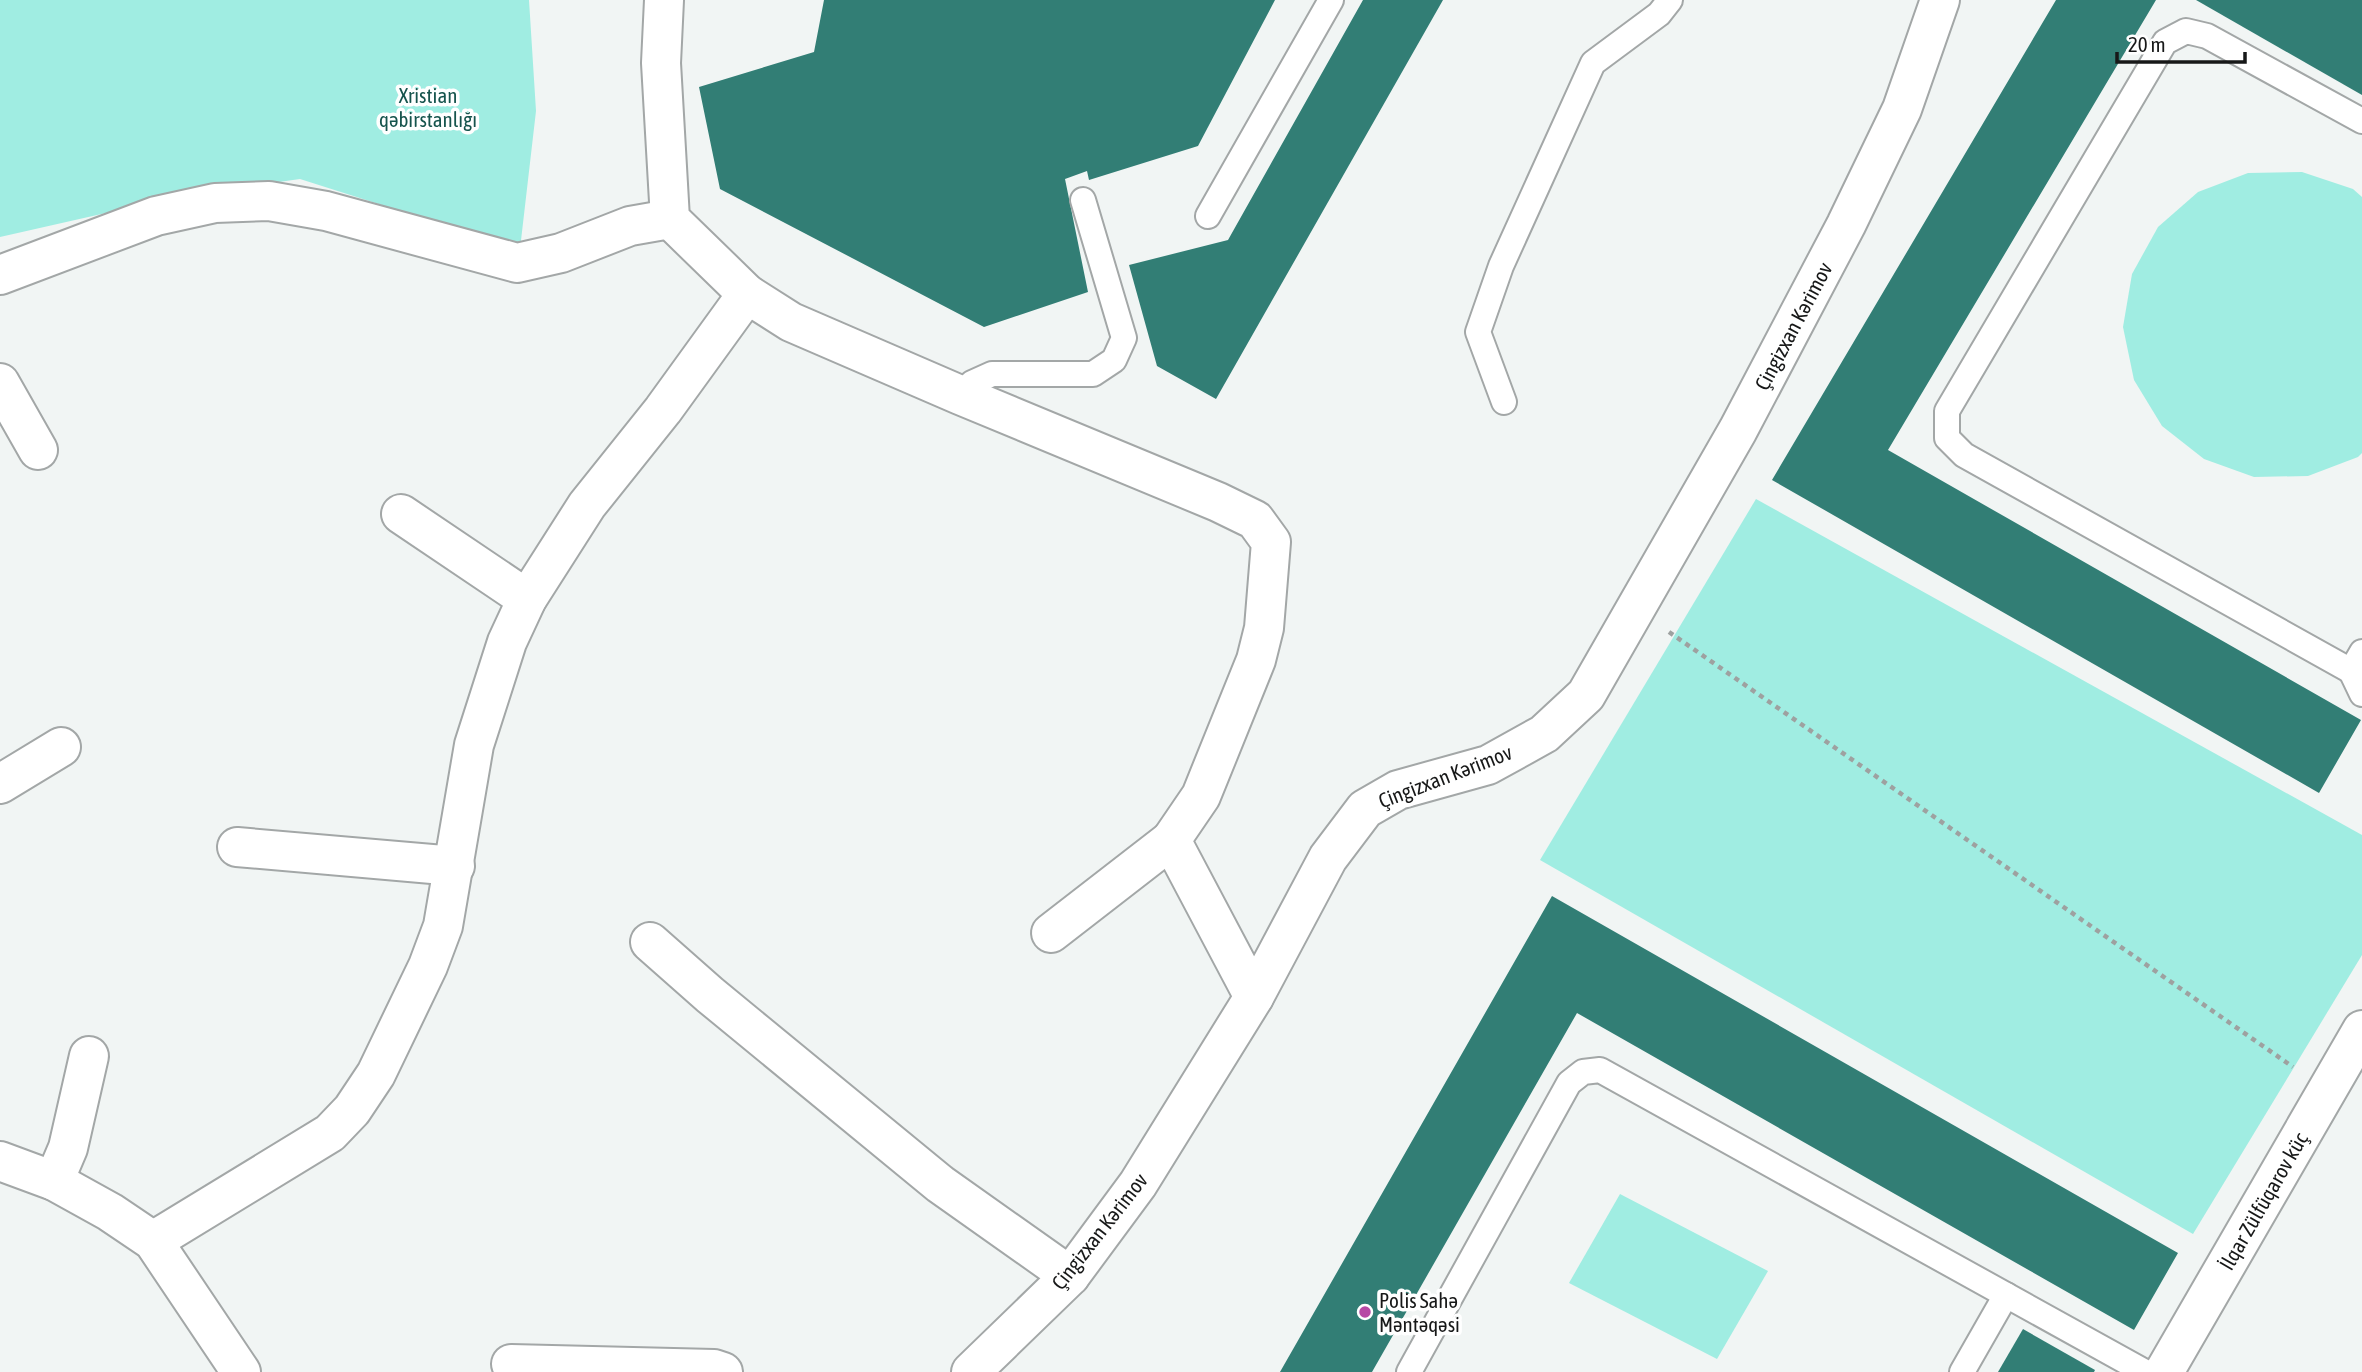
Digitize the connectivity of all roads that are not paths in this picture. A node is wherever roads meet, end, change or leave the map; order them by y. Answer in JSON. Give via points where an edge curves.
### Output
{"nodes":[{"id":1,"x":664,"y":0,"type":"edge"},
{"id":2,"x":1331,"y":0,"type":"edge"},
{"id":3,"x":1670,"y":0,"type":"edge"},
{"id":4,"x":1940,"y":0,"type":"edge"},
{"id":5,"x":2362,"y":121,"type":"edge"},
{"id":6,"x":1083,"y":200,"type":"dead end"},
{"id":7,"x":1208,"y":216,"type":"dead end"},
{"id":8,"x":670,"y":219,"type":"junction"},
{"id":9,"x":0,"y":275,"type":"edge"},
{"id":10,"x":747,"y":294,"type":"junction"},
{"id":11,"x":0,"y":383,"type":"edge"},
{"id":12,"x":960,"y":395,"type":"junction"},
{"id":13,"x":1504,"y":402,"type":"dead end"},
{"id":14,"x":38,"y":450,"type":"dead end"},
{"id":15,"x":401,"y":514,"type":"dead end"},
{"id":16,"x":527,"y":600,"type":"junction"},
{"id":17,"x":2356,"y":662,"type":"edge"},
{"id":18,"x":2362,"y":694,"type":"edge"},
{"id":19,"x":61,"y":747,"type":"dead end"},
{"id":20,"x":0,"y":784,"type":"edge"},
{"id":21,"x":1171,"y":840,"type":"junction"},
{"id":22,"x":237,"y":847,"type":"dead end"},
{"id":23,"x":455,"y":866,"type":"junction"},
{"id":24,"x":1051,"y":933,"type":"dead end"},
{"id":25,"x":650,"y":942,"type":"dead end"},
{"id":26,"x":1254,"y":997,"type":"junction"},
{"id":27,"x":2362,"y":1030,"type":"edge"},
{"id":28,"x":89,"y":1056,"type":"dead end"},
{"id":29,"x":0,"y":1161,"type":"edge"},
{"id":30,"x":54,"y":1181,"type":"junction"},
{"id":31,"x":153,"y":1241,"type":"junction"},
{"id":32,"x":1070,"y":1276,"type":"junction"},
{"id":33,"x":2006,"y":1295,"type":"junction"},
{"id":34,"x":511,"y":1364,"type":"dead end"},
{"id":35,"x":241,"y":1372,"type":"edge"},
{"id":36,"x":723,"y":1372,"type":"edge"},
{"id":37,"x":971,"y":1372,"type":"edge"},
{"id":38,"x":1409,"y":1372,"type":"edge"},
{"id":39,"x":1962,"y":1372,"type":"edge"},
{"id":40,"x":2145,"y":1372,"type":"edge"},
{"id":41,"x":2164,"y":1372,"type":"edge"}],
"edges":[{"from":1,"to":8,"type":"street","via":[[661,63]]},
{"from":2,"to":7,"type":"lane"},
{"from":3,"to":13,"type":"lane","via":[[1659,14],[1594,63],[1501,267],[1479,332]]},
{"from":4,"to":26,"type":"street","name":"Çingizxan Kərimov","via":[[1902,109],[1846,225],[1738,430],[1586,695],[1544,734],[1488,765],[1398,790],[1365,809],[1328,858]]},
{"from":5,"to":17,"type":"lane","via":[[2207,36],[2186,31],[2165,43],[1947,411],[1948,438],[1964,455]]},
{"from":6,"to":12,"type":"lane","via":[[1124,338],[1114,360],[1093,374],[992,374]]},
{"from":8,"to":9,"type":"street","via":[[630,226],[561,253],[517,263],[326,211],[269,201],[215,203],[156,216]]},
{"from":8,"to":10,"type":"street"},
{"from":10,"to":12,"type":"street","via":[[791,322]]},
{"from":10,"to":16,"type":"street","via":[[587,505]]},
{"from":11,"to":14,"type":"street"},
{"from":12,"to":21,"type":"street","via":[[1219,502],[1255,520],[1271,541],[1264,628],[1256,660],[1201,796]]},
{"from":15,"to":16,"type":"street"},
{"from":16,"to":23,"type":"street","via":[[507,642],[474,746]]},
{"from":17,"to":18,"type":"lane"},
{"from":19,"to":20,"type":"street"},
{"from":21,"to":24,"type":"street"},
{"from":21,"to":26,"type":"street"},
{"from":22,"to":23,"type":"street"},
{"from":23,"to":31,"type":"street","via":[[443,926],[428,966],[376,1074],[352,1110],[330,1133]]},
{"from":25,"to":32,"type":"street","via":[[940,1184]]},
{"from":26,"to":32,"type":"street","name":"Çingizxan Kərimov","via":[[1138,1184]]},
{"from":27,"to":41,"type":"street","name":"İlqar Zülfüqarov küç"},
{"from":28,"to":30,"type":"street","via":[[68,1148]]},
{"from":29,"to":30,"type":"street"},
{"from":30,"to":31,"type":"street"},
{"from":31,"to":35,"type":"street"},
{"from":32,"to":37,"type":"street","name":"Çingizxan Kərimov"},
{"from":33,"to":38,"type":"lane","via":[[1600,1070],[1583,1072],[1569,1083]]},
{"from":33,"to":39,"type":"lane"},
{"from":33,"to":40,"type":"lane"},
{"from":34,"to":36,"type":"street"}]}
